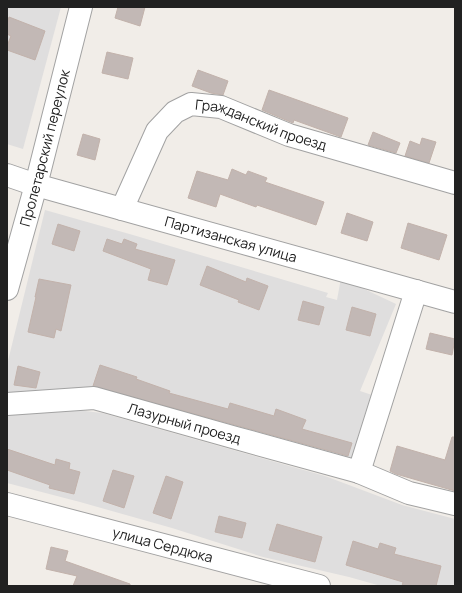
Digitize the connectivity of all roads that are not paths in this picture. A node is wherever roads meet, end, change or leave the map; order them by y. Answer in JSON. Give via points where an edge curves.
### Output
{"nodes":[{"id":1,"x":81,"y":7,"type":"edge"},
{"id":2,"x":7,"y":175,"type":"edge"},
{"id":3,"x":455,"y":183,"type":"edge"},
{"id":4,"x":36,"y":185,"type":"junction"},
{"id":5,"x":122,"y":209,"type":"junction"},
{"id":6,"x":7,"y":289,"type":"edge"},
{"id":7,"x":416,"y":291,"type":"junction"},
{"id":8,"x":455,"y":302,"type":"edge"},
{"id":9,"x":7,"y":404,"type":"edge"},
{"id":10,"x":359,"y":472,"type":"junction"},
{"id":11,"x":7,"y":504,"type":"edge"},
{"id":12,"x":455,"y":504,"type":"edge"},
{"id":13,"x":261,"y":578,"type":"edge"},
{"id":14,"x":318,"y":586,"type":"edge"}],
"edges":[{"from":1,"to":4,"type":"street","name":"Пролетарский переулок"},
{"from":2,"to":4,"type":"street","name":"Партизанская улица"},
{"from":3,"to":5,"type":"street","name":"Гражданский проезд","via":[[289,135],[221,107],[191,104],[175,112],[157,131]]},
{"from":4,"to":5,"type":"street","name":"Партизанская улица"},
{"from":4,"to":6,"type":"street","name":"Пролетарский переулок"},
{"from":5,"to":7,"type":"street","name":"Партизанская улица"},
{"from":7,"to":8,"type":"street","name":"Партизанская улица"},
{"from":7,"to":10,"type":"street"},
{"from":9,"to":10,"type":"street","name":"Лазурный проезд","via":[[94,398]]},
{"from":10,"to":12,"type":"street","name":"Лазурный проезд","via":[[409,492]]},
{"from":11,"to":13,"type":"street","name":"улица Сердюка"},
{"from":13,"to":14,"type":"street","name":"улица Сердюка"}]}
